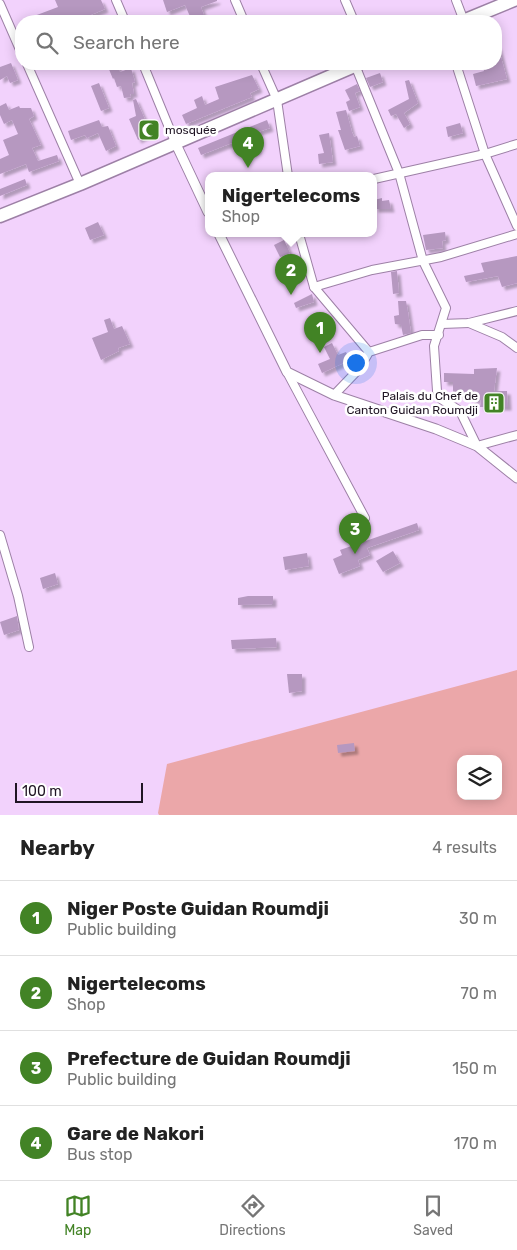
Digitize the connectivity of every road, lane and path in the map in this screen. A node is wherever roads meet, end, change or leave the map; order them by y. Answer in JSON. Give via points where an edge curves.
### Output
{"nodes":[{"id":1,"x":116,"y":0,"type":"edge"},
{"id":2,"x":235,"y":0,"type":"edge"},
{"id":3,"x":345,"y":0,"type":"edge"},
{"id":4,"x":456,"y":0,"type":"edge"},
{"id":5,"x":514,"y":0,"type":"edge"},
{"id":6,"x":0,"y":4,"type":"edge"},
{"id":7,"x":122,"y":15,"type":"edge"},
{"id":8,"x":241,"y":15,"type":"edge"},
{"id":9,"x":351,"y":15,"type":"edge"},
{"id":10,"x":461,"y":15,"type":"edge"},
{"id":11,"x":478,"y":15,"type":"edge"},
{"id":12,"x":15,"y":38,"type":"edge"},
{"id":13,"x":30,"y":70,"type":"edge"},
{"id":14,"x":145,"y":70,"type":"edge"},
{"id":15,"x":264,"y":70,"type":"edge"},
{"id":16,"x":345,"y":70,"type":"edge"},
{"id":17,"x":359,"y":70,"type":"edge"},
{"id":18,"x":458,"y":70,"type":"edge"},
{"id":19,"x":276,"y":100,"type":"junction"},
{"id":20,"x":175,"y":142,"type":"junction"},
{"id":21,"x":517,"y":144,"type":"edge"},
{"id":22,"x":485,"y":154,"type":"junction"},
{"id":23,"x":287,"y":172,"type":"edge"},
{"id":24,"x":399,"y":173,"type":"junction"},
{"id":25,"x":377,"y":178,"type":"edge"},
{"id":26,"x":80,"y":184,"type":"junction"},
{"id":27,"x":205,"y":206,"type":"edge"},
{"id":28,"x":0,"y":216,"type":"edge"},
{"id":29,"x":517,"y":226,"type":"edge"},
{"id":30,"x":517,"y":234,"type":"edge"},
{"id":31,"x":220,"y":237,"type":"edge"},
{"id":32,"x":300,"y":237,"type":"edge"},
{"id":33,"x":424,"y":261,"type":"junction"},
{"id":34,"x":314,"y":287,"type":"junction"},
{"id":35,"x":517,"y":311,"type":"edge"},
{"id":36,"x":470,"y":323,"type":"junction"},
{"id":37,"x":442,"y":324,"type":"junction"},
{"id":38,"x":439,"y":335,"type":"junction"},
{"id":39,"x":517,"y":348,"type":"edge"},
{"id":40,"x":369,"y":352,"type":"junction"},
{"id":41,"x":287,"y":372,"type":"junction"},
{"id":42,"x":334,"y":395,"type":"junction"},
{"id":43,"x":517,"y":435,"type":"edge"},
{"id":44,"x":477,"y":446,"type":"junction"},
{"id":45,"x":517,"y":478,"type":"edge"},
{"id":46,"x":365,"y":518,"type":"dead end"},
{"id":47,"x":0,"y":535,"type":"edge"},
{"id":48,"x":29,"y":647,"type":"dead end"}],
"edges":[{"from":1,"to":7,"type":"street"},
{"from":2,"to":8,"type":"street"},
{"from":3,"to":9,"type":"street"},
{"from":4,"to":10,"type":"street"},
{"from":5,"to":11,"type":"highway"},
{"from":6,"to":12,"type":"street"},
{"from":13,"to":26,"type":"street"},
{"from":14,"to":20,"type":"street"},
{"from":15,"to":19,"type":"street"},
{"from":16,"to":19,"type":"highway"},
{"from":17,"to":24,"type":"street"},
{"from":18,"to":22,"type":"street"},
{"from":19,"to":20,"type":"highway"},
{"from":19,"to":23,"type":"street"},
{"from":20,"to":26,"type":"highway"},
{"from":20,"to":27,"type":"street"},
{"from":21,"to":22,"type":"street"},
{"from":22,"to":24,"type":"street"},
{"from":22,"to":29,"type":"street"},
{"from":24,"to":25,"type":"street"},
{"from":24,"to":33,"type":"street"},
{"from":26,"to":28,"type":"highway"},
{"from":30,"to":33,"type":"street"},
{"from":31,"to":41,"type":"street"},
{"from":32,"to":34,"type":"street"},
{"from":33,"to":34,"type":"street","via":[[372,270]]},
{"from":33,"to":37,"type":"street","via":[[446,308]]},
{"from":34,"to":40,"type":"street"},
{"from":35,"to":36,"type":"street"},
{"from":36,"to":37,"type":"street"},
{"from":36,"to":39,"type":"street","via":[[502,337]]},
{"from":37,"to":38,"type":"street"},
{"from":38,"to":40,"type":"street","via":[[422,335]]},
{"from":38,"to":44,"type":"street","via":[[434,346],[437,391],[441,398],[460,411]]},
{"from":40,"to":42,"type":"street","via":[[359,369]]},
{"from":41,"to":42,"type":"street"},
{"from":41,"to":46,"type":"street"},
{"from":42,"to":44,"type":"street"},
{"from":43,"to":44,"type":"street"},
{"from":44,"to":45,"type":"street"},
{"from":47,"to":48,"type":"street"}]}
